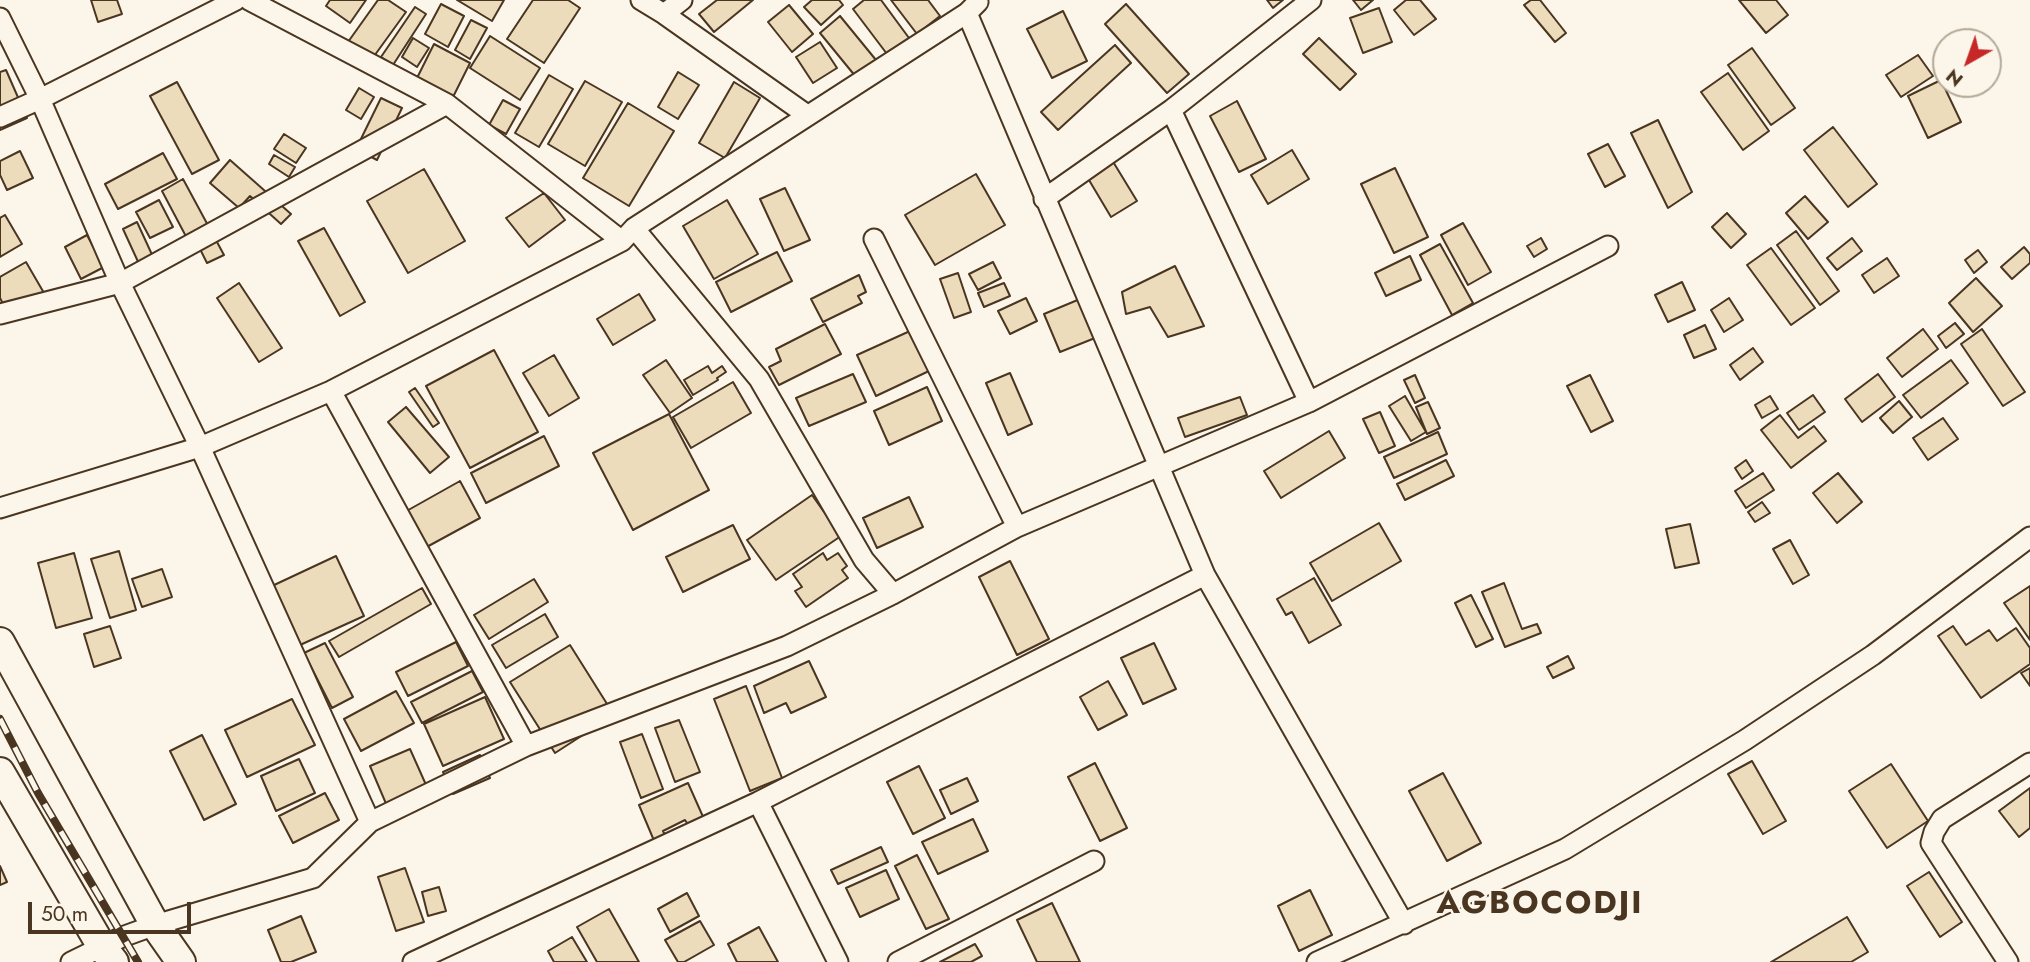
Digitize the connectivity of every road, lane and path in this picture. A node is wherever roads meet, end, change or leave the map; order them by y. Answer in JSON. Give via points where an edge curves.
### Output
{"nodes":[{"id":1,"x":236,"y":0,"type":"edge"},
{"id":2,"x":249,"y":0,"type":"edge"},
{"id":3,"x":641,"y":0,"type":"edge"},
{"id":4,"x":682,"y":0,"type":"edge"},
{"id":5,"x":1311,"y":0,"type":"edge"},
{"id":6,"x":976,"y":4,"type":"edge"},
{"id":7,"x":664,"y":14,"type":"junction"},
{"id":8,"x":0,"y":18,"type":"edge"},
{"id":9,"x":40,"y":99,"type":"junction"},
{"id":10,"x":447,"y":104,"type":"junction"},
{"id":11,"x":1171,"y":110,"type":"junction"},
{"id":12,"x":807,"y":115,"type":"junction"},
{"id":13,"x":0,"y":117,"type":"edge"},
{"id":14,"x":1044,"y":199,"type":"junction"},
{"id":15,"x":628,"y":234,"type":"junction"},
{"id":16,"x":874,"y":239,"type":"dead end"},
{"id":17,"x":1608,"y":246,"type":"dead end"},
{"id":18,"x":120,"y":283,"type":"junction"},
{"id":19,"x":0,"y":314,"type":"edge"},
{"id":20,"x":331,"y":391,"type":"junction"},
{"id":21,"x":1309,"y":402,"type":"junction"},
{"id":22,"x":200,"y":447,"type":"junction"},
{"id":23,"x":1159,"y":466,"type":"junction"},
{"id":24,"x":0,"y":508,"type":"edge"},
{"id":25,"x":1017,"y":527,"type":"junction"},
{"id":26,"x":2030,"y":537,"type":"edge"},
{"id":27,"x":1205,"y":575,"type":"junction"},
{"id":28,"x":893,"y":594,"type":"junction"},
{"id":29,"x":0,"y":642,"type":"edge"},
{"id":30,"x":526,"y":746,"type":"junction"},
{"id":31,"x":2030,"y":763,"type":"edge"},
{"id":32,"x":2,"y":781,"type":"edge"},
{"id":33,"x":758,"y":802,"type":"junction"},
{"id":34,"x":370,"y":822,"type":"junction"},
{"id":35,"x":1094,"y":861,"type":"dead end"},
{"id":36,"x":1404,"y":924,"type":"junction"},
{"id":37,"x":155,"y":925,"type":"junction"},
{"id":38,"x":108,"y":954,"type":"edge"},
{"id":39,"x":71,"y":962,"type":"edge"},
{"id":40,"x":181,"y":962,"type":"edge"},
{"id":41,"x":413,"y":962,"type":"edge"},
{"id":42,"x":838,"y":962,"type":"edge"},
{"id":43,"x":898,"y":962,"type":"edge"},
{"id":44,"x":1317,"y":962,"type":"edge"},
{"id":45,"x":2008,"y":962,"type":"edge"}],
"edges":[{"from":1,"to":9,"type":"street"},
{"from":2,"to":10,"type":"street"},
{"from":3,"to":7,"type":"street"},
{"from":4,"to":7,"type":"street"},
{"from":5,"to":11,"type":"street"},
{"from":6,"to":12,"type":"street"},
{"from":6,"to":14,"type":"street"},
{"from":7,"to":12,"type":"street"},
{"from":8,"to":9,"type":"street"},
{"from":9,"to":13,"type":"street"},
{"from":9,"to":18,"type":"street"},
{"from":10,"to":15,"type":"street"},
{"from":10,"to":18,"type":"street"},
{"from":11,"to":14,"type":"street"},
{"from":11,"to":21,"type":"street"},
{"from":12,"to":15,"type":"street"},
{"from":14,"to":23,"type":"street"},
{"from":15,"to":20,"type":"street"},
{"from":15,"to":28,"type":"street","via":[[759,379],[864,560]]},
{"from":16,"to":25,"type":"street"},
{"from":17,"to":21,"type":"street"},
{"from":18,"to":19,"type":"street"},
{"from":18,"to":22,"type":"street"},
{"from":20,"to":22,"type":"street"},
{"from":20,"to":30,"type":"street"},
{"from":21,"to":23,"type":"street"},
{"from":22,"to":24,"type":"street"},
{"from":22,"to":34,"type":"street"},
{"from":23,"to":25,"type":"street"},
{"from":23,"to":27,"type":"street"},
{"from":25,"to":28,"type":"street"},
{"from":26,"to":36,"type":"street","via":[[1873,655],[1745,740],[1565,849]]},
{"from":27,"to":33,"type":"street"},
{"from":27,"to":36,"type":"street"},
{"from":28,"to":30,"type":"street","via":[[787,646]]},
{"from":29,"to":37,"type":"main road"},
{"from":30,"to":34,"type":"street"},
{"from":31,"to":45,"type":"street","via":[[1942,819],[1931,843]]},
{"from":32,"to":38,"type":"main road"},
{"from":33,"to":41,"type":"street"},
{"from":33,"to":42,"type":"street"},
{"from":34,"to":37,"type":"street","via":[[313,878]]},
{"from":35,"to":43,"type":"street"},
{"from":36,"to":44,"type":"street"},
{"from":37,"to":38,"type":"street"},
{"from":37,"to":40,"type":"main road"},
{"from":38,"to":39,"type":"street"}]}
